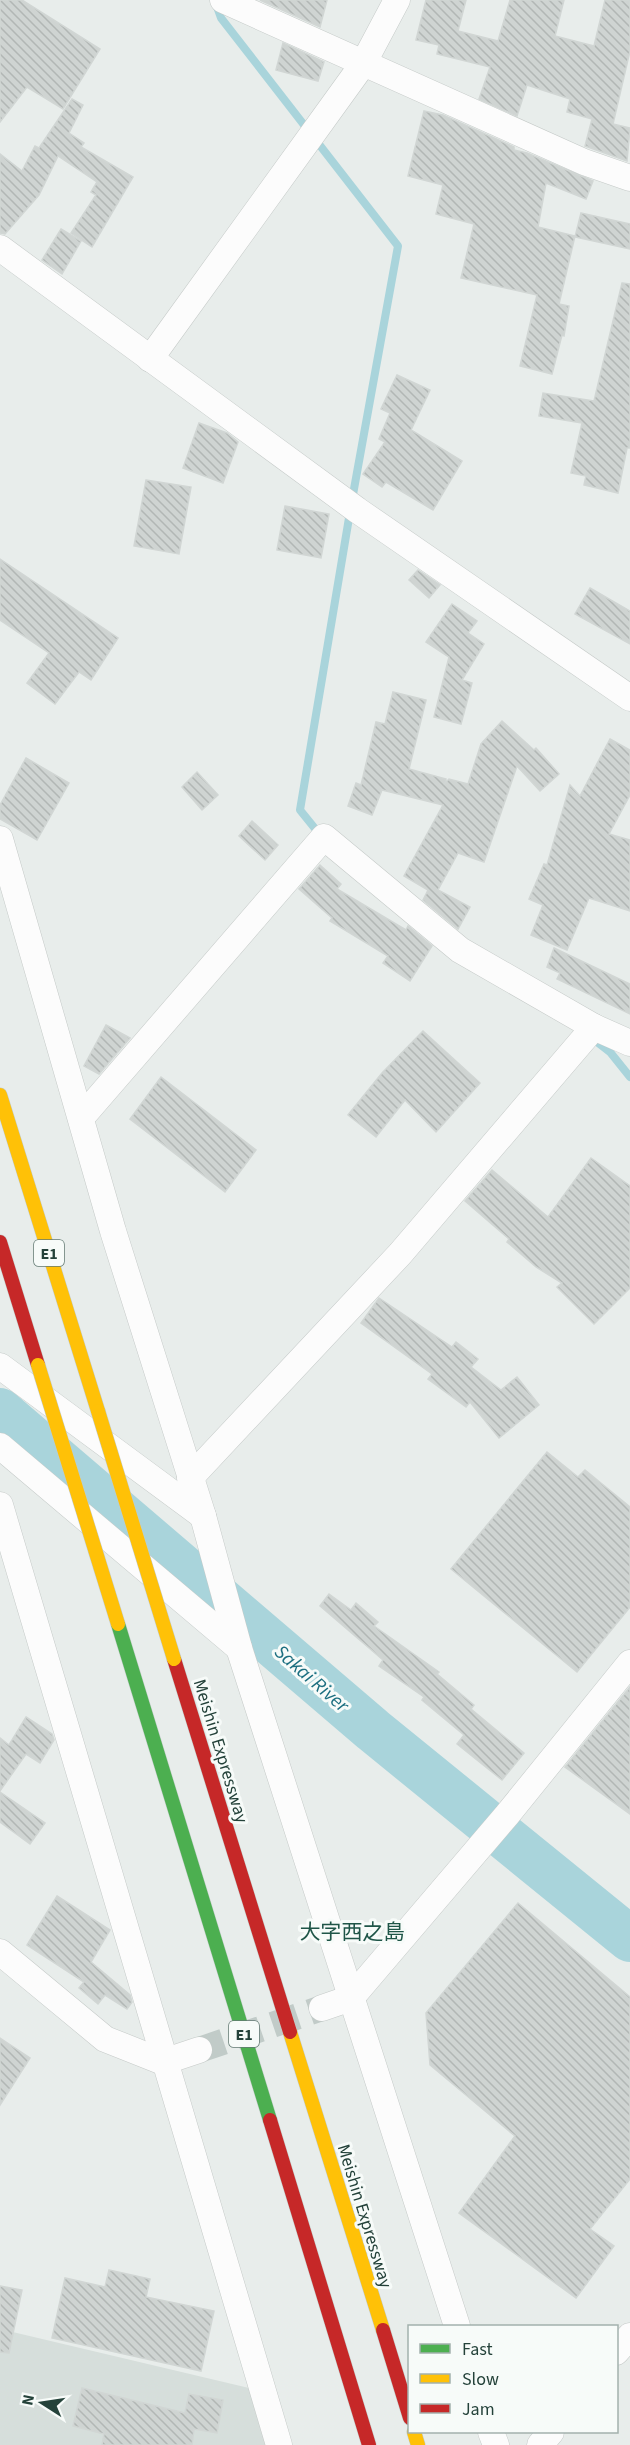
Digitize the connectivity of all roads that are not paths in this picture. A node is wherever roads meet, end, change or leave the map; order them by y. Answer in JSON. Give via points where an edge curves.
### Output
{"nodes":[{"id":1,"x":223,"y":0,"type":"edge"},
{"id":2,"x":397,"y":0,"type":"edge"},
{"id":3,"x":363,"y":64,"type":"junction"},
{"id":4,"x":630,"y":178,"type":"edge"},
{"id":5,"x":0,"y":248,"type":"edge"},
{"id":6,"x":150,"y":359,"type":"junction"},
{"id":7,"x":630,"y":698,"type":"edge"},
{"id":8,"x":0,"y":839,"type":"edge"},
{"id":9,"x":594,"y":1027,"type":"junction"},
{"id":10,"x":630,"y":1043,"type":"edge"},
{"id":11,"x":0,"y":1095,"type":"edge"},
{"id":12,"x":81,"y":1118,"type":"junction"},
{"id":13,"x":0,"y":1242,"type":"edge"},
{"id":14,"x":0,"y":1366,"type":"edge"},
{"id":15,"x":0,"y":1446,"type":"edge"},
{"id":16,"x":190,"y":1478,"type":"junction"},
{"id":17,"x":0,"y":1505,"type":"edge"},
{"id":18,"x":205,"y":1522,"type":"junction"},
{"id":19,"x":239,"y":1648,"type":"junction"},
{"id":20,"x":630,"y":1663,"type":"edge"},
{"id":21,"x":0,"y":1952,"type":"edge"},
{"id":22,"x":351,"y":1998,"type":"junction"},
{"id":23,"x":322,"y":2008,"type":"tunnel mouth"},
{"id":24,"x":199,"y":2050,"type":"tunnel mouth"},
{"id":25,"x":163,"y":2062,"type":"junction"},
{"id":26,"x":457,"y":2325,"type":"edge"},
{"id":27,"x":630,"y":2336,"type":"edge"},
{"id":28,"x":618,"y":2350,"type":"edge"},
{"id":29,"x":408,"y":2412,"type":"edge"},
{"id":30,"x":550,"y":2433,"type":"edge"},
{"id":31,"x":279,"y":2445,"type":"edge"},
{"id":32,"x":369,"y":2445,"type":"edge"},
{"id":33,"x":540,"y":2445,"type":"edge"}],
"edges":[{"from":1,"to":3,"type":"street"},
{"from":2,"to":3,"type":"street"},
{"from":3,"to":4,"type":"street","via":[[584,162]]},
{"from":3,"to":6,"type":"street"},
{"from":5,"to":6,"type":"street"},
{"from":6,"to":7,"type":"street","via":[[357,510]]},
{"from":8,"to":12,"type":"street"},
{"from":9,"to":10,"type":"street"},
{"from":9,"to":12,"type":"street","via":[[460,950],[324,837]]},
{"from":9,"to":16,"type":"street","via":[[400,1254]]},
{"from":11,"to":29,"type":"highway","name":"Meishin Expressway","number":"E1","bridge":true},
{"from":12,"to":16,"type":"street"},
{"from":13,"to":32,"type":"highway","number":"E1","bridge":true},
{"from":14,"to":18,"type":"street"},
{"from":15,"to":19,"type":"street"},
{"from":16,"to":18,"type":"street"},
{"from":17,"to":25,"type":"street"},
{"from":18,"to":19,"type":"street"},
{"from":19,"to":22,"type":"street"},
{"from":20,"to":22,"type":"street"},
{"from":21,"to":25,"type":"street","via":[[105,2039]]},
{"from":22,"to":23,"type":"street"},
{"from":22,"to":26,"type":"street"},
{"from":24,"to":25,"type":"street"},
{"from":25,"to":31,"type":"street"},
{"from":27,"to":28,"type":"street"},
{"from":30,"to":33,"type":"street"}]}
